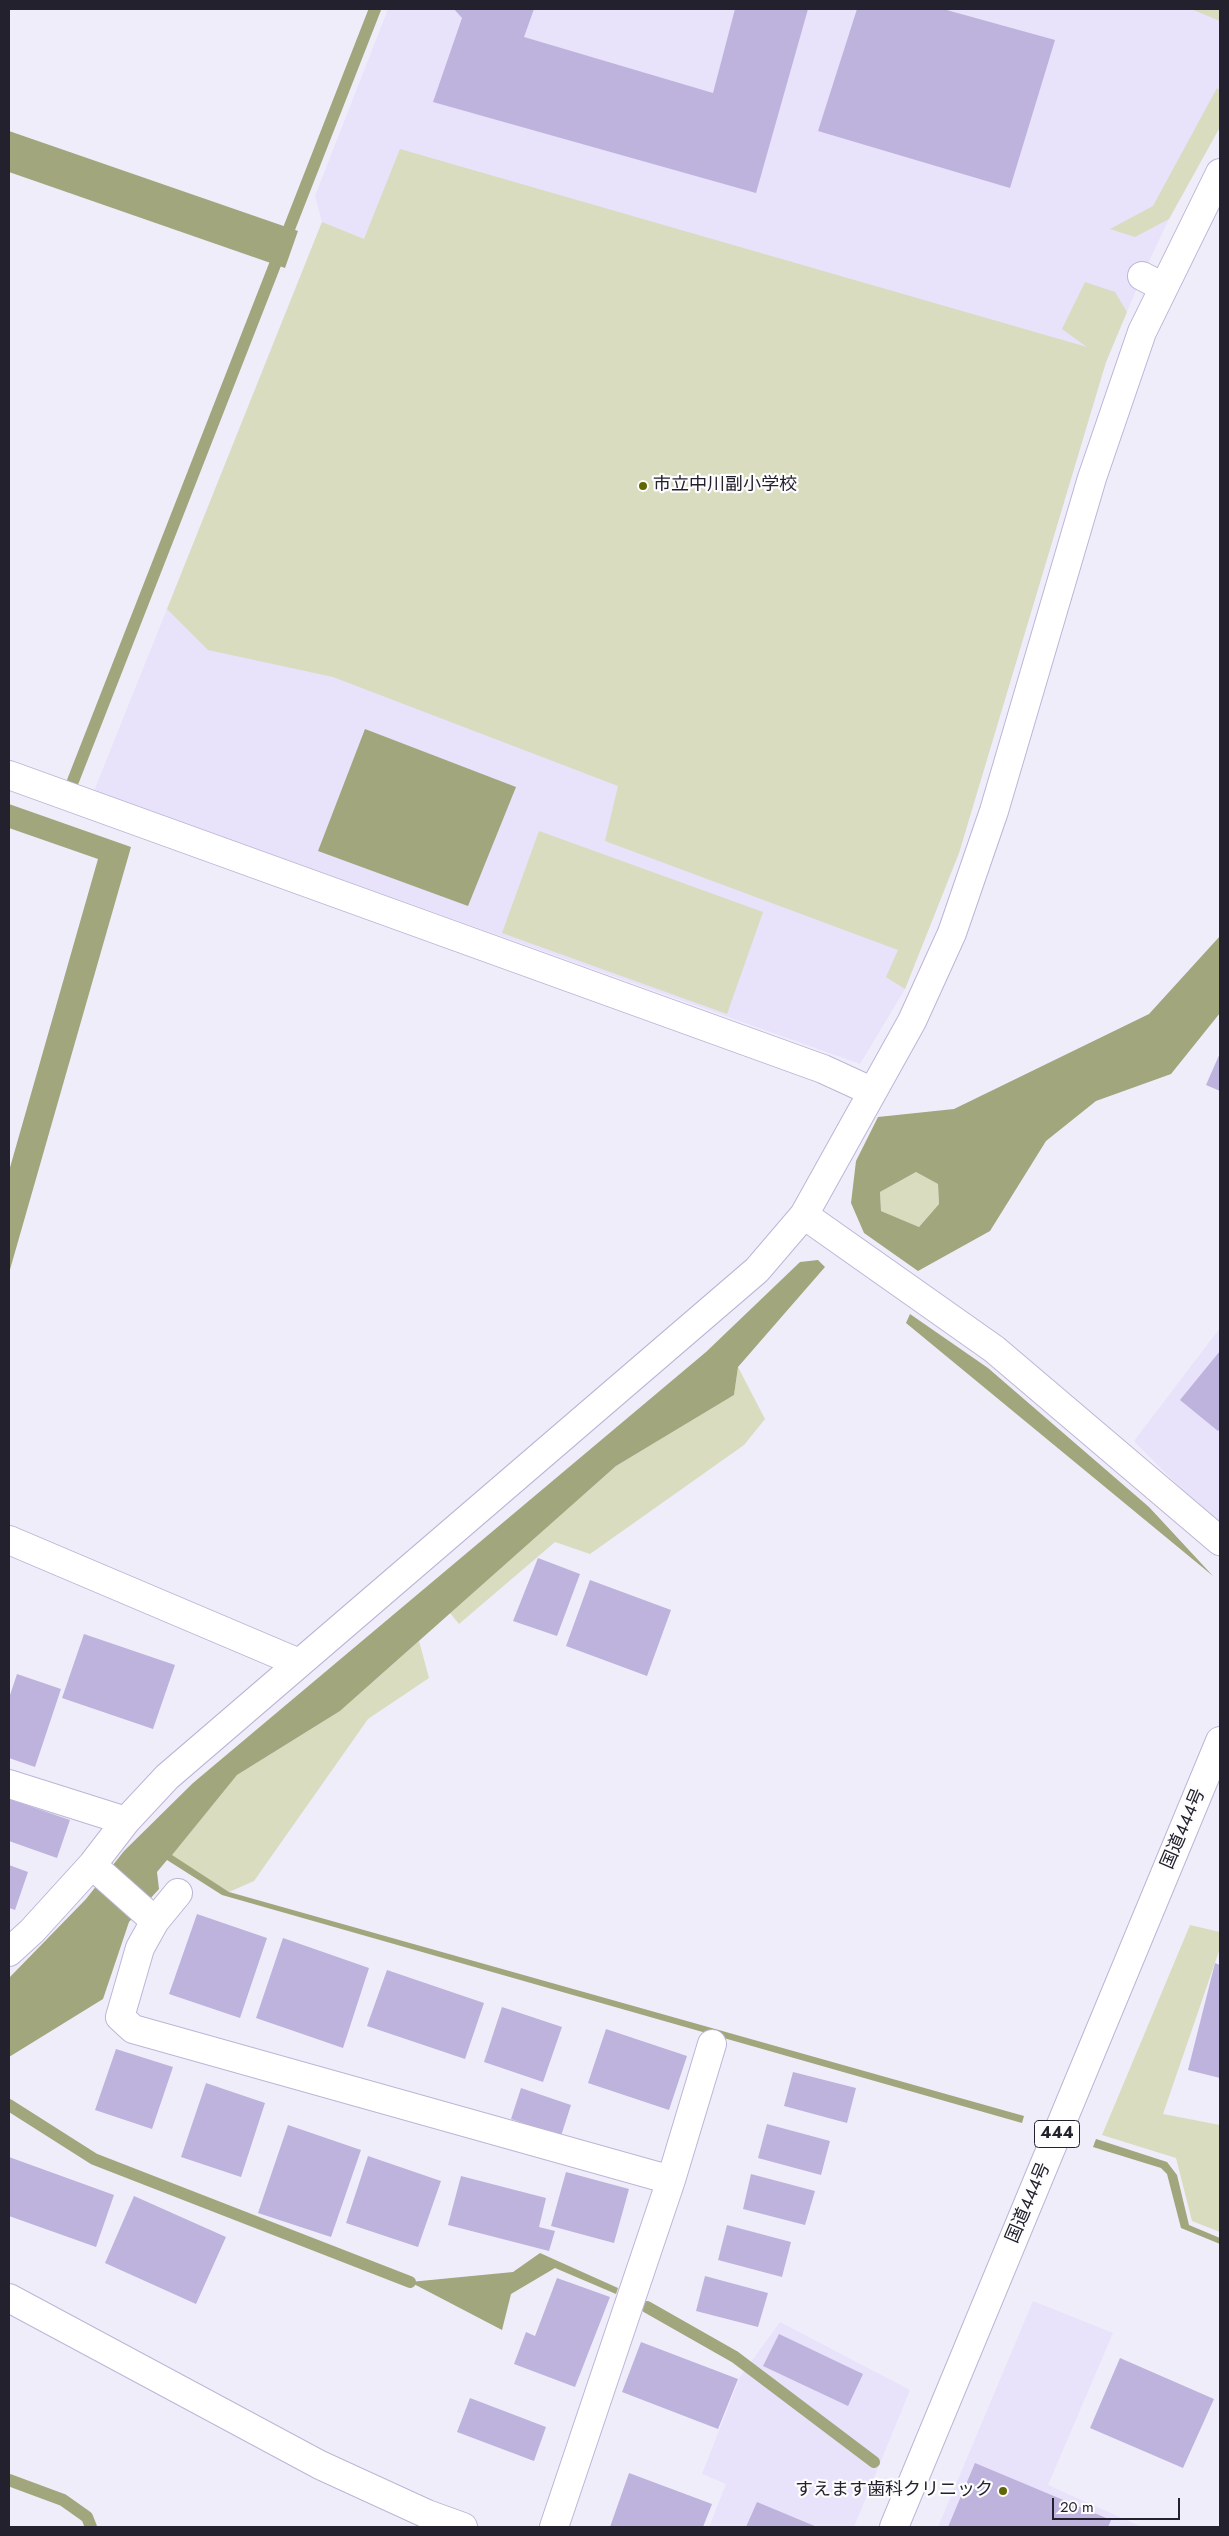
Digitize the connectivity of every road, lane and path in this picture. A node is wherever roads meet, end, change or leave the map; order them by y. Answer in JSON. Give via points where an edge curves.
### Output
{"nodes":[{"id":1,"x":1220,"y":173,"type":"edge"},
{"id":2,"x":9,"y":776,"type":"edge"},
{"id":3,"x":871,"y":1092,"type":"junction"},
{"id":4,"x":804,"y":1215,"type":"junction"},
{"id":5,"x":9,"y":1540,"type":"edge"},
{"id":6,"x":1220,"y":1541,"type":"edge"},
{"id":7,"x":299,"y":1663,"type":"junction"},
{"id":8,"x":1220,"y":1741,"type":"edge"},
{"id":9,"x":9,"y":1784,"type":"edge"},
{"id":10,"x":126,"y":1821,"type":"junction"},
{"id":11,"x":92,"y":1865,"type":"junction"},
{"id":12,"x":178,"y":1893,"type":"dead end"},
{"id":13,"x":154,"y":1921,"type":"junction"},
{"id":14,"x":9,"y":1952,"type":"edge"},
{"id":15,"x":712,"y":2044,"type":"dead end"},
{"id":16,"x":671,"y":2180,"type":"junction"},
{"id":17,"x":9,"y":2298,"type":"edge"},
{"id":18,"x":463,"y":2527,"type":"edge"},
{"id":19,"x":554,"y":2527,"type":"edge"},
{"id":20,"x":894,"y":2527,"type":"edge"}],
"edges":[{"from":1,"to":3,"type":"main road","via":[[1152,282],[1142,332],[1092,478],[994,811],[952,933],[912,1021]]},
{"from":2,"to":3,"type":"main road","via":[[823,1069]]},
{"from":3,"to":4,"type":"main road"},
{"from":4,"to":6,"type":"main road","via":[[994,1349]]},
{"from":4,"to":7,"type":"main road","via":[[757,1270]]},
{"from":5,"to":7,"type":"main road"},
{"from":7,"to":10,"type":"main road","via":[[167,1778]]},
{"from":8,"to":20,"type":"main road","name":"国道444号","number":"444"},
{"from":9,"to":10,"type":"main road"},
{"from":10,"to":11,"type":"main road"},
{"from":11,"to":13,"type":"main road"},
{"from":11,"to":14,"type":"main road"},
{"from":12,"to":13,"type":"main road"},
{"from":13,"to":16,"type":"main road","via":[[140,1948],[120,2017],[134,2029]]},
{"from":15,"to":16,"type":"main road"},
{"from":16,"to":19,"type":"main road"},
{"from":17,"to":18,"type":"main road","via":[[320,2465]]}]}
